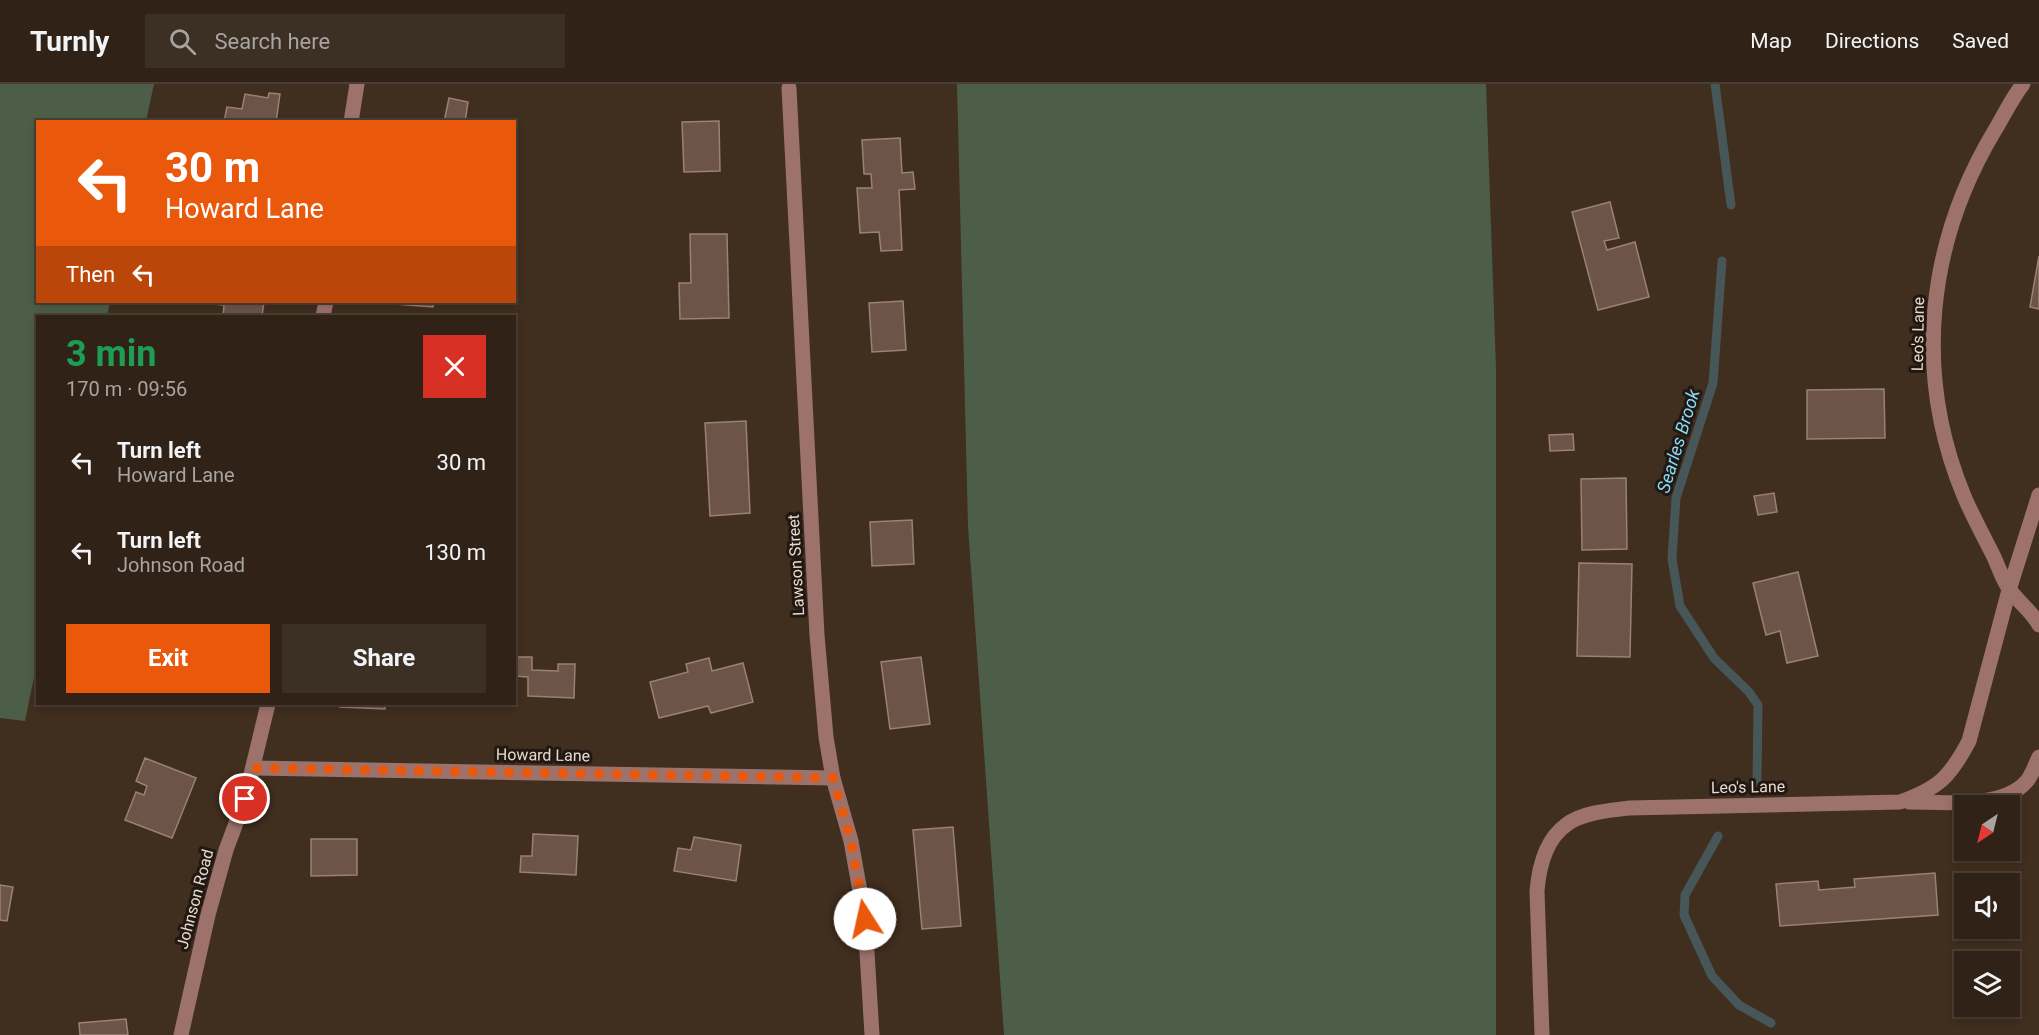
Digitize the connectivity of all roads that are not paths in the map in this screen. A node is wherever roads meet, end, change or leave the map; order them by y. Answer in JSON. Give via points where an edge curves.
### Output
{"nodes":[{"id":1,"x":357,"y":84,"type":"edge"},
{"id":2,"x":2023,"y":84,"type":"edge"},
{"id":3,"x":789,"y":88,"type":"dead end"},
{"id":4,"x":351,"y":120,"type":"edge"},
{"id":5,"x":2039,"y":495,"type":"edge"},
{"id":6,"x":2009,"y":590,"type":"junction"},
{"id":7,"x":2039,"y":625,"type":"edge"},
{"id":8,"x":268,"y":705,"type":"edge"},
{"id":9,"x":2039,"y":757,"type":"edge"},
{"id":10,"x":253,"y":768,"type":"junction"},
{"id":11,"x":833,"y":778,"type":"junction"},
{"id":12,"x":1900,"y":802,"type":"junction"},
{"id":13,"x":181,"y":1035,"type":"edge"},
{"id":14,"x":872,"y":1035,"type":"edge"},
{"id":15,"x":1542,"y":1035,"type":"edge"}],
"edges":[{"from":1,"to":4,"type":"street"},
{"from":2,"to":6,"type":"street","name":"Leo's Lane","via":[[1983,150],[1958,204],[1940,263],[1933,333],[1937,392],[1954,467]]},
{"from":3,"to":11,"type":"street","name":"Lawson Street","via":[[817,635]]},
{"from":5,"to":6,"type":"street","name":"Leo's Lane"},
{"from":6,"to":7,"type":"street"},
{"from":6,"to":12,"type":"street","name":"Leo's Lane","via":[[1969,741],[1943,781]]},
{"from":8,"to":10,"type":"street","name":"Johnson Road"},
{"from":9,"to":12,"type":"street","via":[[2026,782],[2001,798]]},
{"from":10,"to":11,"type":"street","name":"Howard Lane"},
{"from":10,"to":13,"type":"street","name":"Johnson Road","via":[[208,915]]},
{"from":11,"to":14,"type":"street","name":"Lawson Street","via":[[851,841],[865,919]]},
{"from":12,"to":15,"type":"street","name":"Leo's Lane","via":[[1629,807],[1596,812],[1566,824],[1550,843],[1538,870]]}]}
